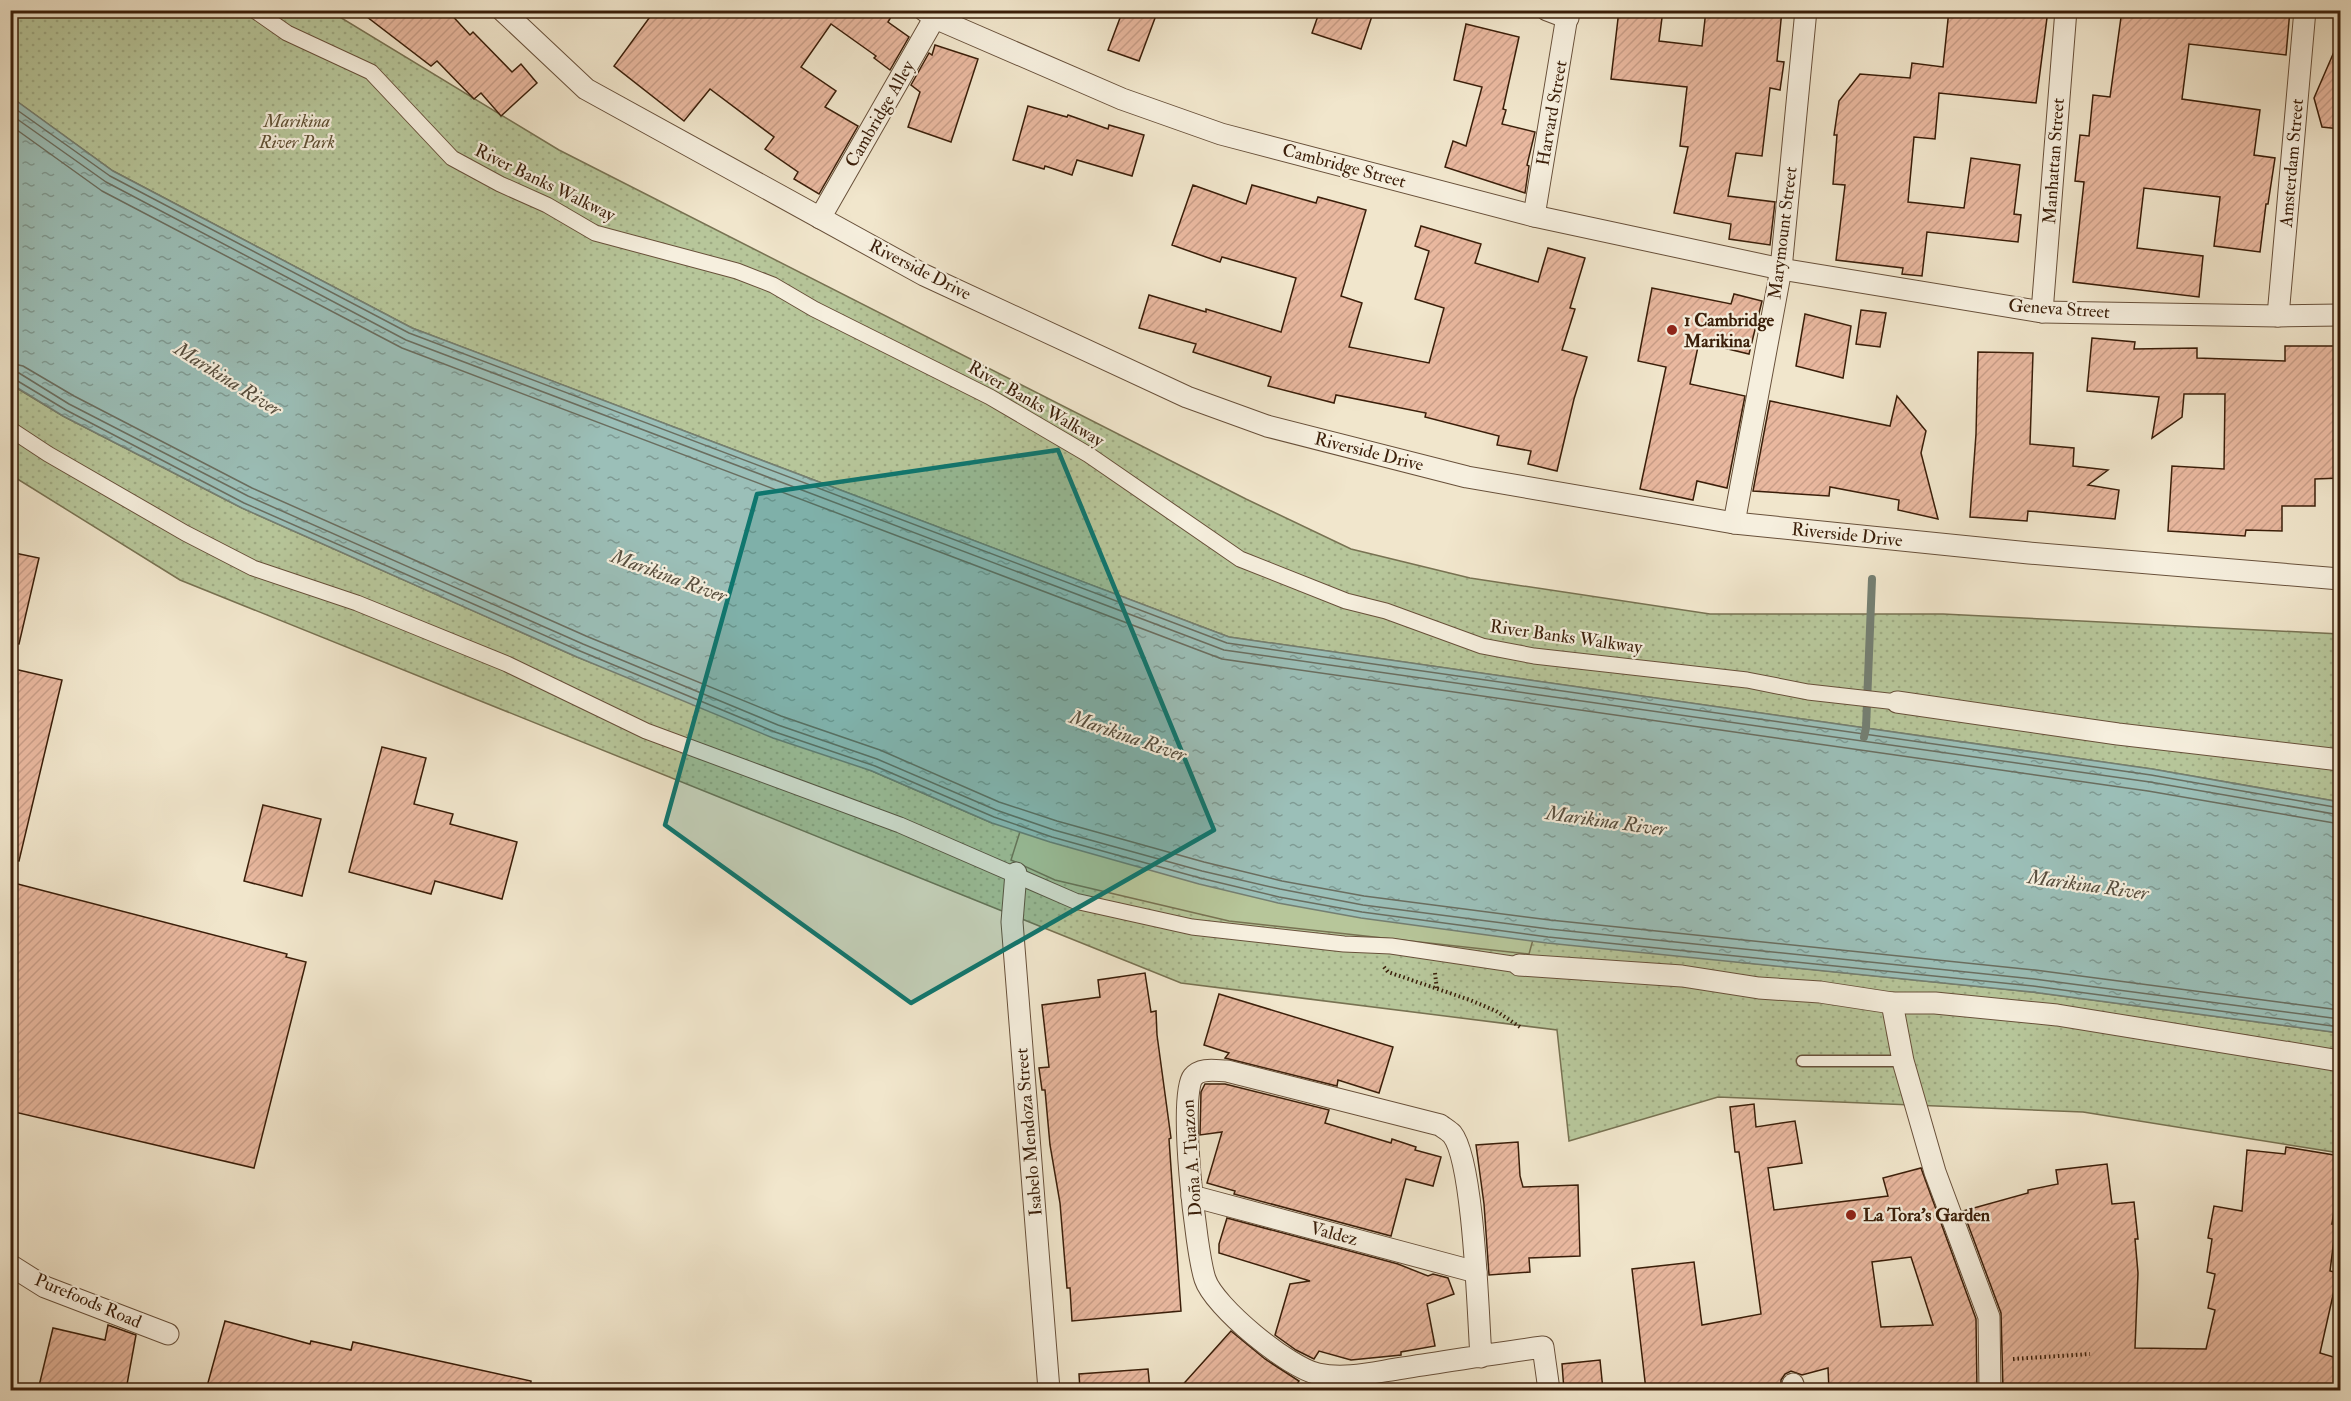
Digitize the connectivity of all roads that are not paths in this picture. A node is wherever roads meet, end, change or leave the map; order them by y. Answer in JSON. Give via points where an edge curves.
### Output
{"nodes":[{"id":1,"x":254,"y":10,"type":"edge"},
{"id":2,"x":502,"y":10,"type":"edge"},
{"id":3,"x":1547,"y":10,"type":"edge"},
{"id":4,"x":1806,"y":10,"type":"edge"},
{"id":5,"x":2066,"y":10,"type":"edge"},
{"id":6,"x":2305,"y":10,"type":"edge"},
{"id":7,"x":933,"y":13,"type":"edge"},
{"id":8,"x":1568,"y":14,"type":"edge"},
{"id":9,"x":1534,"y":216,"type":"junction"},
{"id":10,"x":820,"y":218,"type":"junction"},
{"id":11,"x":1781,"y":269,"type":"junction"},
{"id":12,"x":2042,"y":312,"type":"junction"},
{"id":13,"x":2340,"y":315,"type":"edge"},
{"id":14,"x":2278,"y":316,"type":"junction"},
{"id":15,"x":10,"y":429,"type":"edge"},
{"id":16,"x":1734,"y":524,"type":"junction"},
{"id":17,"x":2340,"y":579,"type":"edge"},
{"id":18,"x":1897,"y":702,"type":"joint"},
{"id":19,"x":2340,"y":759,"type":"edge"},
{"id":20,"x":1016,"y":873,"type":"junction"},
{"id":21,"x":1519,"y":965,"type":"joint"},
{"id":22,"x":1892,"y":1004,"type":"junction"},
{"id":23,"x":1802,"y":1061,"type":"dead end"},
{"id":24,"x":2340,"y":1061,"type":"edge"},
{"id":25,"x":1903,"y":1062,"type":"junction"},
{"id":26,"x":1192,"y":1196,"type":"junction"},
{"id":27,"x":10,"y":1265,"type":"edge"},
{"id":28,"x":1476,"y":1272,"type":"junction"},
{"id":29,"x":168,"y":1334,"type":"dead end"},
{"id":30,"x":1481,"y":1357,"type":"junction"},
{"id":31,"x":1049,"y":1390,"type":"edge"},
{"id":32,"x":1549,"y":1390,"type":"edge"},
{"id":33,"x":1990,"y":1390,"type":"edge"}],
"edges":[{"from":1,"to":18,"type":"street","name":"River Banks Walkway","via":[[287,33],[371,72],[452,158],[595,233],[737,271],[773,285],[990,397],[1089,455],[1240,559],[1346,601],[1386,611],[1482,646]]},
{"from":2,"to":10,"type":"street","name":"Riverside Drive","via":[[586,88]]},
{"from":3,"to":8,"type":"street"},
{"from":4,"to":11,"type":"street","name":"Marymount Street"},
{"from":5,"to":12,"type":"street","name":"Manhattan Street"},
{"from":6,"to":14,"type":"street","name":"Amsterdam Street"},
{"from":7,"to":9,"type":"street","name":"Cambridge Street","via":[[1122,99],[1221,134]]},
{"from":7,"to":10,"type":"street","name":"Cambridge Alley"},
{"from":8,"to":9,"type":"street","name":"Harvard Street"},
{"from":9,"to":11,"type":"street","name":"Cambridge Street"},
{"from":10,"to":16,"type":"street","name":"Riverside Drive","via":[[924,275],[1187,397],[1267,426],[1467,477]]},
{"from":11,"to":12,"type":"street","name":"Geneva Street"},
{"from":11,"to":16,"type":"street","name":"Marymount Street"},
{"from":12,"to":14,"type":"street","name":"Geneva Street"},
{"from":13,"to":14,"type":"street","name":"Geneva Street"},
{"from":15,"to":20,"type":"street","via":[[175,528],[253,568],[368,608],[507,664],[646,731],[900,825]]},
{"from":16,"to":17,"type":"street","name":"Riverside Drive"},
{"from":18,"to":19,"type":"street","via":[[2118,734]]},
{"from":20,"to":21,"type":"street","via":[[1075,901],[1192,927],[1391,946]]},
{"from":20,"to":31,"type":"street","name":"Isabelo Mendoza Street","via":[[1012,922]]},
{"from":21,"to":22,"type":"street","via":[[1682,976]]},
{"from":22,"to":24,"type":"street","via":[[1935,1003],[2057,1015]]},
{"from":22,"to":25,"type":"street"},
{"from":23,"to":25,"type":"lane"},
{"from":25,"to":33,"type":"street","via":[[1935,1172],[1989,1317]]},
{"from":26,"to":28,"type":"street","name":"Valdez"},
{"from":26,"to":28,"type":"street","name":"Doña A. Tuazon","via":[[1186,1105],[1188,1084],[1200,1072],[1227,1071],[1440,1125],[1452,1134],[1459,1149]]},
{"from":26,"to":30,"type":"street","name":"Doña A. Tuazon","via":[[1205,1280],[1219,1303],[1289,1359],[1316,1373],[1346,1377]]},
{"from":27,"to":29,"type":"street","name":"Purefoods Road","via":[[45,1287]]},
{"from":28,"to":30,"type":"street","name":"Doña A. Tuazon"},
{"from":30,"to":32,"type":"street","name":"Doña A. Tuazon","via":[[1543,1347]]}]}
